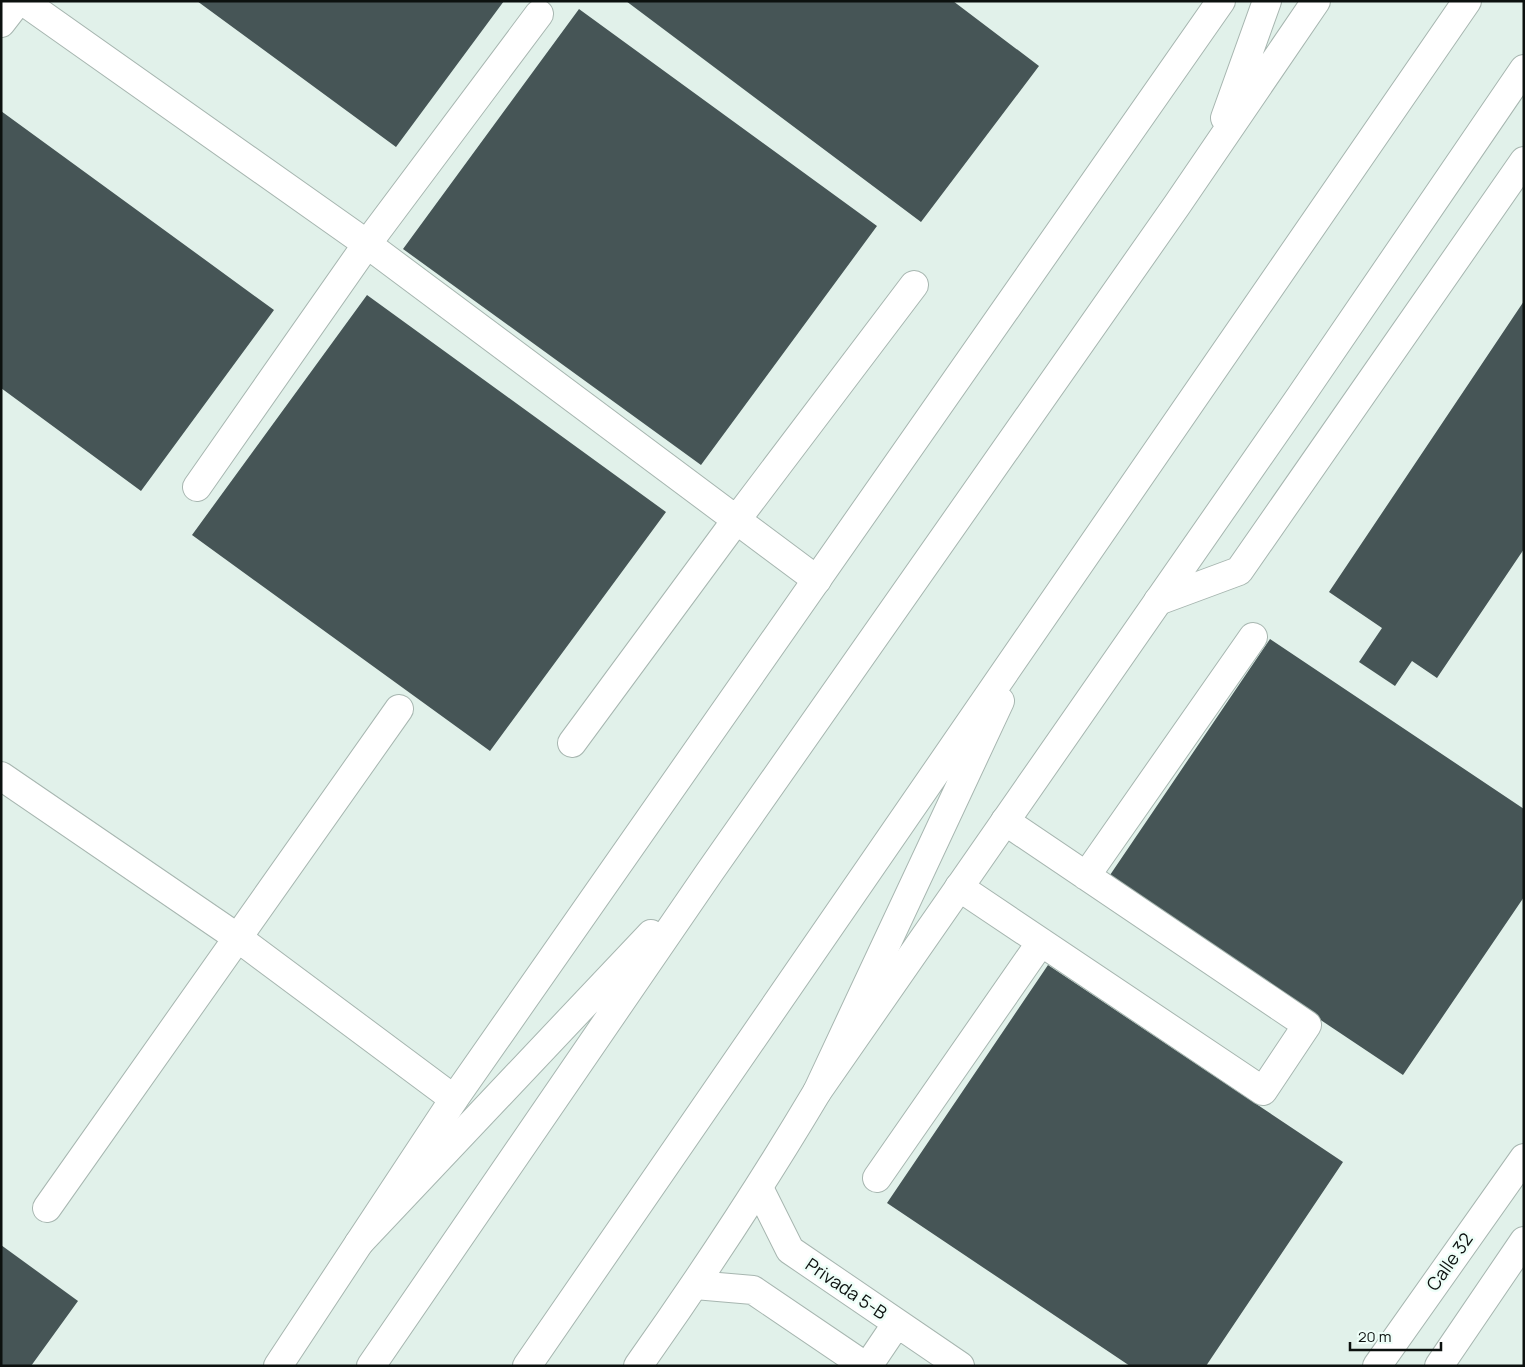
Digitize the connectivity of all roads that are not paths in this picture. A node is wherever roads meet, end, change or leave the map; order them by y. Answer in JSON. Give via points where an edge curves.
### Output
{"nodes":[{"id":1,"x":18,"y":1,"type":"edge"},
{"id":2,"x":23,"y":1,"type":"edge"},
{"id":3,"x":1221,"y":1,"type":"edge"},
{"id":4,"x":1267,"y":1,"type":"edge"},
{"id":5,"x":1316,"y":1,"type":"edge"},
{"id":6,"x":1467,"y":1,"type":"edge"},
{"id":7,"x":540,"y":14,"type":"dead end"},
{"id":8,"x":1,"y":23,"type":"edge"},
{"id":9,"x":1524,"y":69,"type":"edge"},
{"id":10,"x":1212,"y":154,"type":"junction"},
{"id":11,"x":1524,"y":160,"type":"edge"},
{"id":12,"x":367,"y":244,"type":"junction"},
{"id":13,"x":914,"y":285,"type":"dead end"},
{"id":14,"x":197,"y":487,"type":"dead end"},
{"id":15,"x":737,"y":519,"type":"junction"},
{"id":16,"x":817,"y":580,"type":"junction"},
{"id":17,"x":1158,"y":601,"type":"junction"},
{"id":18,"x":1039,"y":621,"type":"junction"},
{"id":19,"x":1253,"y":637,"type":"dead end"},
{"id":20,"x":399,"y":709,"type":"dead end"},
{"id":21,"x":572,"y":743,"type":"dead end"},
{"id":22,"x":1,"y":776,"type":"edge"},
{"id":23,"x":1005,"y":822,"type":"junction"},
{"id":24,"x":709,"y":873,"type":"junction"},
{"id":25,"x":1086,"y":876,"type":"junction"},
{"id":26,"x":959,"y":887,"type":"junction"},
{"id":27,"x":238,"y":938,"type":"junction"},
{"id":28,"x":1041,"y":942,"type":"junction"},
{"id":29,"x":817,"y":1092,"type":"junction"},
{"id":30,"x":454,"y":1100,"type":"junction"},
{"id":31,"x":1519,"y":1176,"type":"edge"},
{"id":32,"x":876,"y":1178,"type":"dead end"},
{"id":33,"x":760,"y":1188,"type":"junction"},
{"id":34,"x":46,"y":1208,"type":"dead end"},
{"id":35,"x":1524,"y":1241,"type":"edge"},
{"id":36,"x":359,"y":1243,"type":"junction"},
{"id":37,"x":696,"y":1285,"type":"junction"},
{"id":38,"x":897,"y":1323,"type":"junction"},
{"id":39,"x":278,"y":1366,"type":"edge"},
{"id":40,"x":371,"y":1366,"type":"edge"},
{"id":41,"x":527,"y":1366,"type":"edge"},
{"id":42,"x":638,"y":1366,"type":"edge"},
{"id":43,"x":866,"y":1366,"type":"edge"},
{"id":44,"x":960,"y":1366,"type":"edge"},
{"id":45,"x":1377,"y":1366,"type":"edge"},
{"id":46,"x":1439,"y":1366,"type":"edge"}],
"edges":[{"from":1,"to":8,"type":"main road"},
{"from":2,"to":12,"type":"main road"},
{"from":3,"to":16,"type":"main road"},
{"from":4,"to":10,"type":"main road"},
{"from":5,"to":10,"type":"main road"},
{"from":6,"to":18,"type":"main road"},
{"from":7,"to":12,"type":"main road"},
{"from":9,"to":17,"type":"main road"},
{"from":10,"to":24,"type":"main road"},
{"from":11,"to":17,"type":"main road","via":[[1239,572]]},
{"from":12,"to":14,"type":"main road"},
{"from":12,"to":15,"type":"main road"},
{"from":13,"to":15,"type":"main road"},
{"from":15,"to":16,"type":"main road"},
{"from":15,"to":21,"type":"main road"},
{"from":16,"to":30,"type":"main road"},
{"from":17,"to":23,"type":"main road"},
{"from":18,"to":29,"type":"main road"},
{"from":18,"to":41,"type":"main road"},
{"from":19,"to":25,"type":"main road"},
{"from":20,"to":27,"type":"main road"},
{"from":22,"to":27,"type":"main road"},
{"from":23,"to":25,"type":"main road"},
{"from":23,"to":26,"type":"main road"},
{"from":24,"to":36,"type":"main road"},
{"from":24,"to":40,"type":"main road"},
{"from":25,"to":28,"type":"main road","via":[[1307,1025],[1262,1091]]},
{"from":26,"to":28,"type":"main road"},
{"from":26,"to":29,"type":"main road"},
{"from":27,"to":30,"type":"main road"},
{"from":27,"to":34,"type":"main road"},
{"from":28,"to":32,"type":"main road"},
{"from":29,"to":33,"type":"main road"},
{"from":30,"to":36,"type":"main road"},
{"from":31,"to":45,"type":"main road","name":"Calle 32"},
{"from":33,"to":37,"type":"main road"},
{"from":33,"to":38,"type":"main road","name":"Privada 5-B","via":[[790,1250]]},
{"from":35,"to":46,"type":"main road"},
{"from":36,"to":39,"type":"main road"},
{"from":37,"to":42,"type":"main road"},
{"from":37,"to":43,"type":"main road","via":[[753,1290]]},
{"from":38,"to":43,"type":"main road"},
{"from":38,"to":44,"type":"main road","name":"Privada 5-B"}]}
